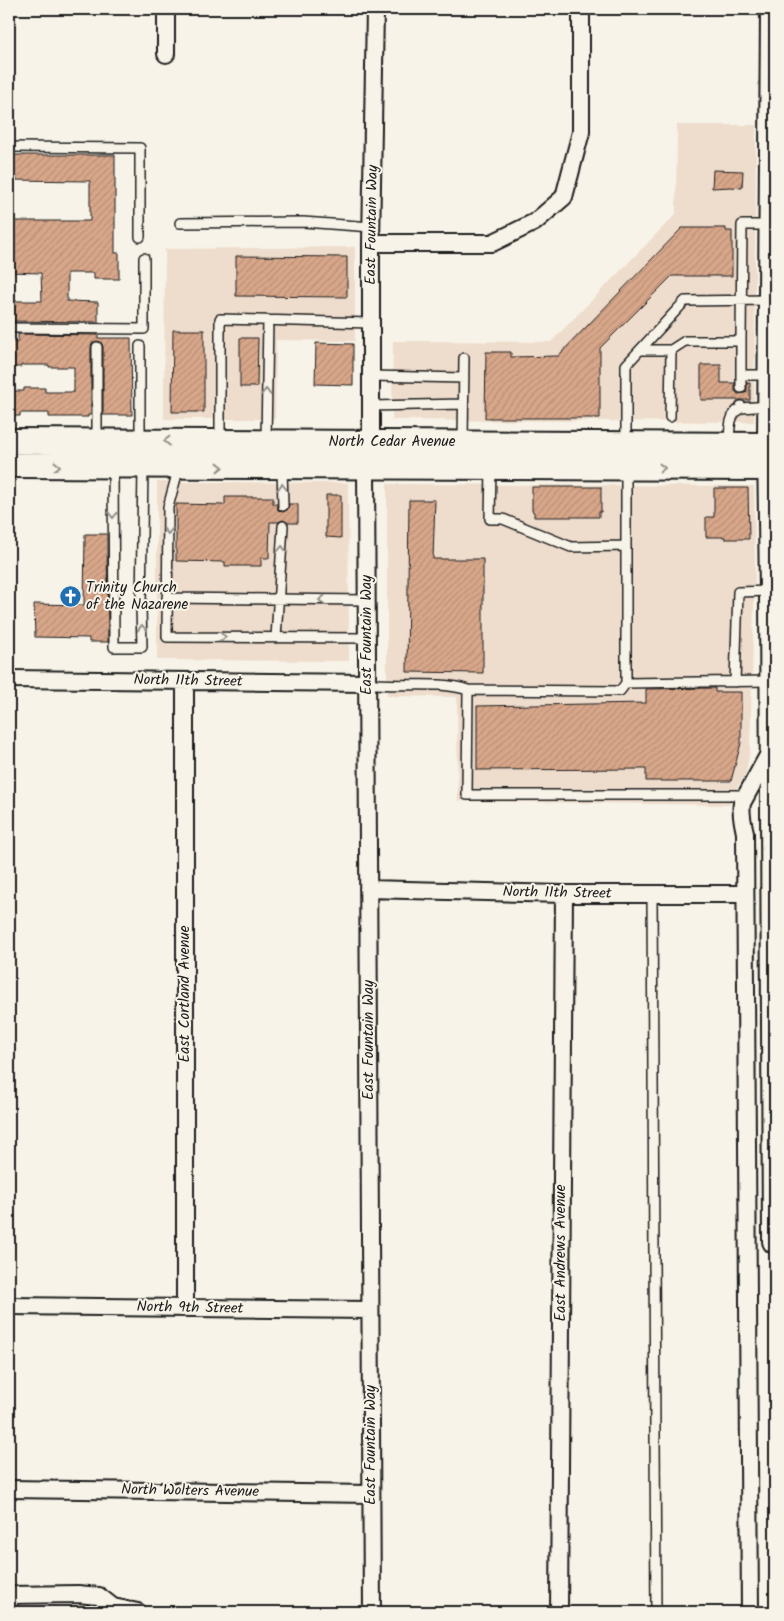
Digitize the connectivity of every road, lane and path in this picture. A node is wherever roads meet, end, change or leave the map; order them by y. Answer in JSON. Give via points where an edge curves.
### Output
{"nodes":[{"id":1,"x":166,"y":9,"type":"edge"},
{"id":2,"x":375,"y":9,"type":"edge"},
{"id":3,"x":581,"y":9,"type":"edge"},
{"id":4,"x":774,"y":10,"type":"edge"},
{"id":5,"x":166,"y":54,"type":"dead end"},
{"id":6,"x":9,"y":147,"type":"edge"},
{"id":7,"x":180,"y":223,"type":"dead end"},
{"id":8,"x":771,"y":225,"type":"junction"},
{"id":9,"x":371,"y":235,"type":"junction"},
{"id":10,"x":140,"y":237,"type":"dead end"},
{"id":11,"x":144,"y":258,"type":"dead end"},
{"id":12,"x":771,"y":300,"type":"junction"},
{"id":13,"x":741,"y":301,"type":"junction"},
{"id":14,"x":268,"y":320,"type":"junction"},
{"id":15,"x":371,"y":323,"type":"junction"},
{"id":16,"x":9,"y":328,"type":"edge"},
{"id":17,"x":741,"y":341,"type":"junction"},
{"id":18,"x":140,"y":346,"type":"dead end"},
{"id":19,"x":97,"y":347,"type":"dead end"},
{"id":20,"x":640,"y":350,"type":"junction"},
{"id":21,"x":671,"y":350,"type":"junction"},
{"id":22,"x":464,"y":358,"type":"dead end"},
{"id":23,"x":741,"y":374,"type":"junction"},
{"id":24,"x":770,"y":375,"type":"junction"},
{"id":25,"x":371,"y":376,"type":"junction"},
{"id":26,"x":464,"y":378,"type":"junction"},
{"id":27,"x":741,"y":388,"type":"dead end"},
{"id":28,"x":464,"y":404,"type":"junction"},
{"id":29,"x":371,"y":406,"type":"junction"},
{"id":30,"x":770,"y":406,"type":"junction"},
{"id":31,"x":670,"y":417,"type":"dead end"},
{"id":32,"x":9,"y":441,"type":"edge"},
{"id":33,"x":97,"y":441,"type":"junction"},
{"id":34,"x":140,"y":441,"type":"junction"},
{"id":35,"x":266,"y":441,"type":"junction"},
{"id":36,"x":220,"y":442,"type":"junction"},
{"id":37,"x":371,"y":442,"type":"junction"},
{"id":38,"x":463,"y":443,"type":"junction"},
{"id":39,"x":626,"y":444,"type":"junction"},
{"id":40,"x":729,"y":444,"type":"junction"},
{"id":41,"x":772,"y":445,"type":"edge"},
{"id":42,"x":9,"y":465,"type":"edge"},
{"id":43,"x":113,"y":466,"type":"junction"},
{"id":44,"x":143,"y":466,"type":"junction"},
{"id":45,"x":179,"y":466,"type":"junction"},
{"id":46,"x":282,"y":467,"type":"junction"},
{"id":47,"x":366,"y":467,"type":"junction"},
{"id":48,"x":491,"y":468,"type":"junction"},
{"id":49,"x":626,"y":468,"type":"junction"},
{"id":50,"x":773,"y":468,"type":"edge"},
{"id":51,"x":283,"y":506,"type":"dead end"},
{"id":52,"x":283,"y":526,"type":"dead end"},
{"id":53,"x":626,"y":546,"type":"junction"},
{"id":54,"x":772,"y":591,"type":"junction"},
{"id":55,"x":167,"y":598,"type":"junction"},
{"id":56,"x":278,"y":599,"type":"junction"},
{"id":57,"x":367,"y":600,"type":"junction"},
{"id":58,"x":276,"y":638,"type":"junction"},
{"id":59,"x":367,"y":638,"type":"junction"},
{"id":60,"x":9,"y":679,"type":"edge"},
{"id":61,"x":185,"y":681,"type":"junction"},
{"id":62,"x":736,"y":682,"type":"junction"},
{"id":63,"x":774,"y":682,"type":"edge"},
{"id":64,"x":367,"y":683,"type":"junction"},
{"id":65,"x":626,"y":683,"type":"junction"},
{"id":66,"x":468,"y":690,"type":"junction"},
{"id":67,"x":773,"y":746,"type":"junction"},
{"id":68,"x":746,"y":795,"type":"junction"},
{"id":69,"x":774,"y":802,"type":"edge"},
{"id":70,"x":368,"y":889,"type":"junction"},
{"id":71,"x":564,"y":894,"type":"junction"},
{"id":72,"x":652,"y":894,"type":"junction"},
{"id":73,"x":745,"y":894,"type":"junction"},
{"id":74,"x":775,"y":1241,"type":"edge"},
{"id":75,"x":9,"y":1306,"type":"edge"},
{"id":76,"x":185,"y":1308,"type":"junction"},
{"id":77,"x":370,"y":1310,"type":"junction"},
{"id":78,"x":9,"y":1489,"type":"edge"},
{"id":79,"x":371,"y":1494,"type":"junction"},
{"id":80,"x":9,"y":1603,"type":"edge"},
{"id":81,"x":112,"y":1609,"type":"edge"},
{"id":82,"x":138,"y":1612,"type":"edge"},
{"id":83,"x":372,"y":1612,"type":"edge"},
{"id":84,"x":559,"y":1612,"type":"edge"},
{"id":85,"x":656,"y":1612,"type":"edge"},
{"id":86,"x":750,"y":1612,"type":"edge"}],
"edges":[{"from":1,"to":5,"type":"street"},
{"from":2,"to":9,"type":"street","name":"East Fountain Way"},
{"from":3,"to":9,"type":"street","via":[[581,132],[564,197],[535,222],[492,243]]},
{"from":4,"to":8,"type":"main road"},
{"from":6,"to":10,"type":"lane","via":[[140,148]]},
{"from":7,"to":9,"type":"lane","via":[[303,222]]},
{"from":8,"to":12,"type":"main road"},
{"from":8,"to":13,"type":"lane","via":[[742,225]]},
{"from":9,"to":15,"type":"street","name":"East Fountain Way"},
{"from":11,"to":16,"type":"lane","via":[[144,330]]},
{"from":12,"to":13,"type":"lane"},
{"from":12,"to":24,"type":"main road"},
{"from":13,"to":17,"type":"lane"},
{"from":13,"to":20,"type":"lane","via":[[684,301]]},
{"from":14,"to":15,"type":"lane"},
{"from":35,"to":14,"type":"lane","one_way":true},
{"from":14,"to":36,"type":"lane","via":[[220,319]]},
{"from":15,"to":25,"type":"street","name":"East Fountain Way"},
{"from":17,"to":21,"type":"lane","via":[[685,341]]},
{"from":17,"to":23,"type":"lane"},
{"from":18,"to":34,"type":"lane"},
{"from":19,"to":33,"type":"lane"},
{"from":20,"to":21,"type":"lane"},
{"from":20,"to":39,"type":"lane","via":[[626,365]]},
{"from":21,"to":31,"type":"lane"},
{"from":22,"to":26,"type":"lane"},
{"from":23,"to":24,"type":"lane"},
{"from":23,"to":27,"type":"lane"},
{"from":24,"to":30,"type":"main road"},
{"from":25,"to":26,"type":"lane"},
{"from":25,"to":29,"type":"street","name":"East Fountain Way"},
{"from":26,"to":28,"type":"lane"},
{"from":28,"to":29,"type":"lane"},
{"from":28,"to":38,"type":"lane"},
{"from":29,"to":37,"type":"street","name":"East Fountain Way"},
{"from":30,"to":40,"type":"lane","via":[[741,407],[735,411],[731,417]]},
{"from":30,"to":41,"type":"main road"},
{"from":32,"to":33,"type":"main road","name":"North Cedar Avenue"},
{"from":33,"to":34,"type":"main road","name":"North Cedar Avenue"},
{"from":36,"to":34,"type":"main road","name":"North Cedar Avenue","one_way":true},
{"from":35,"to":36,"type":"main road","name":"North Cedar Avenue"},
{"from":35,"to":37,"type":"main road","name":"North Cedar Avenue"},
{"from":37,"to":38,"type":"main road","name":"North Cedar Avenue"},
{"from":37,"to":46,"type":"main road","via":[[368,450],[357,456],[294,457]]},
{"from":38,"to":39,"type":"main road","name":"North Cedar Avenue"},
{"from":38,"to":47,"type":"main road","via":[[448,453],[382,453],[371,459]]},
{"from":39,"to":40,"type":"main road","name":"North Cedar Avenue"},
{"from":39,"to":48,"type":"main road","via":[[615,454],[504,458]]},
{"from":40,"to":41,"type":"main road","name":"North Cedar Avenue"},
{"from":41,"to":50,"type":"main road"},
{"from":42,"to":43,"type":"main road","name":"North Cedar Avenue","one_way":true},
{"from":43,"to":44,"type":"main road","name":"North Cedar Avenue"},
{"from":43,"to":44,"type":"lane","one_way":true,"via":[[114,647],[142,647]]},
{"from":44,"to":45,"type":"main road","name":"North Cedar Avenue"},
{"from":45,"to":46,"type":"main road","name":"North Cedar Avenue","one_way":true},
{"from":45,"to":55,"type":"lane","one_way":true,"via":[[168,508]]},
{"from":46,"to":47,"type":"main road","name":"North Cedar Avenue"},
{"from":51,"to":46,"type":"lane","one_way":true},
{"from":47,"to":48,"type":"main road","name":"North Cedar Avenue"},
{"from":47,"to":57,"type":"street","name":"East Fountain Way"},
{"from":48,"to":49,"type":"main road","name":"North Cedar Avenue"},
{"from":48,"to":53,"type":"lane","via":[[490,519],[503,519],[571,547]]},
{"from":49,"to":50,"type":"main road","name":"North Cedar Avenue","one_way":true},
{"from":49,"to":53,"type":"lane"},
{"from":50,"to":54,"type":"main road"},
{"from":56,"to":52,"type":"lane","one_way":true},
{"from":53,"to":65,"type":"lane"},
{"from":54,"to":62,"type":"lane","via":[[738,592]]},
{"from":54,"to":63,"type":"main road"},
{"from":55,"to":56,"type":"lane"},
{"from":55,"to":58,"type":"lane","one_way":true,"via":[[167,637]]},
{"from":57,"to":56,"type":"lane","one_way":true},
{"from":56,"to":58,"type":"lane"},
{"from":57,"to":59,"type":"street","name":"East Fountain Way"},
{"from":58,"to":59,"type":"lane"},
{"from":59,"to":64,"type":"street","name":"East Fountain Way"},
{"from":60,"to":61,"type":"street","name":"North 11th Street"},
{"from":61,"to":64,"type":"street","name":"North 11th Street"},
{"from":61,"to":76,"type":"street","name":"East Cortland Avenue"},
{"from":62,"to":63,"type":"lane"},
{"from":62,"to":65,"type":"lane"},
{"from":63,"to":67,"type":"main road"},
{"from":64,"to":66,"type":"lane","via":[[455,686]]},
{"from":64,"to":70,"type":"street","name":"East Fountain Way"},
{"from":65,"to":66,"type":"lane","via":[[620,691]]},
{"from":66,"to":68,"type":"lane","via":[[467,795]]},
{"from":67,"to":68,"type":"street"},
{"from":67,"to":69,"type":"main road"},
{"from":68,"to":73,"type":"street","via":[[741,810],[745,833]]},
{"from":69,"to":74,"type":"main road"},
{"from":70,"to":71,"type":"street","name":"North 11th Street"},
{"from":70,"to":77,"type":"street","name":"East Fountain Way"},
{"from":71,"to":72,"type":"street","name":"North 11th Street"},
{"from":71,"to":84,"type":"street","name":"East Andrews Avenue"},
{"from":72,"to":73,"type":"street","name":"North 11th Street"},
{"from":72,"to":85,"type":"lane"},
{"from":73,"to":86,"type":"street"},
{"from":75,"to":76,"type":"street","name":"North 9th Street"},
{"from":76,"to":77,"type":"street","name":"North 9th Street"},
{"from":77,"to":79,"type":"street","name":"East Fountain Way"},
{"from":78,"to":79,"type":"street","name":"North Wolters Avenue"},
{"from":79,"to":83,"type":"street","name":"East Fountain Way"},
{"from":80,"to":81,"type":"street","via":[[9,1595],[78,1594],[99,1596]]},
{"from":81,"to":82,"type":"street"}]}
